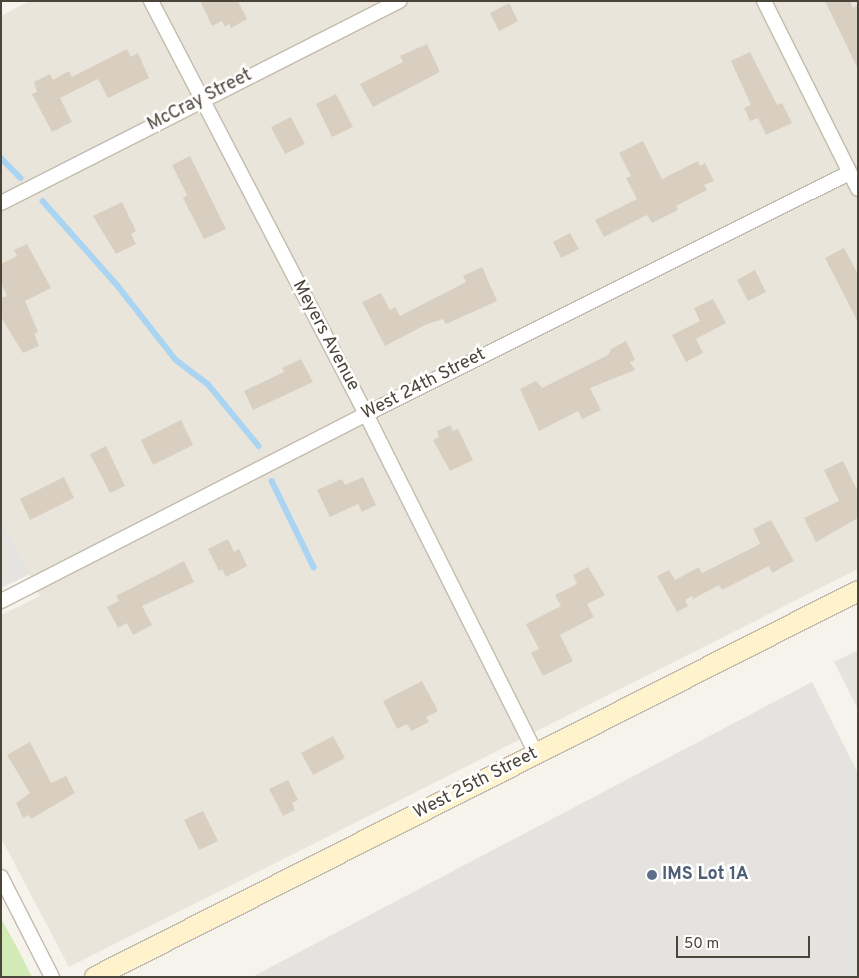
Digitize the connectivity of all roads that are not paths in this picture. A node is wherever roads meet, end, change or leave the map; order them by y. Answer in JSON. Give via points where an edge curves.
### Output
{"nodes":[{"id":1,"x":151,"y":1,"type":"edge"},
{"id":2,"x":400,"y":1,"type":"edge"},
{"id":3,"x":764,"y":1,"type":"edge"},
{"id":4,"x":200,"y":100,"type":"junction"},
{"id":5,"x":849,"y":173,"type":"junction"},
{"id":6,"x":858,"y":189,"type":"edge"},
{"id":7,"x":1,"y":203,"type":"edge"},
{"id":8,"x":366,"y":414,"type":"junction"},
{"id":9,"x":858,"y":591,"type":"edge"},
{"id":10,"x":1,"y":601,"type":"edge"},
{"id":11,"x":536,"y":754,"type":"junction"},
{"id":12,"x":1,"y":877,"type":"edge"},
{"id":13,"x":52,"y":977,"type":"edge"},
{"id":14,"x":94,"y":977,"type":"edge"}],
"edges":[{"from":1,"to":4,"type":"street","name":"Meyers Avenue"},
{"from":2,"to":4,"type":"street","name":"McCray Street"},
{"from":3,"to":5,"type":"street"},
{"from":4,"to":7,"type":"street","name":"McCray Street"},
{"from":4,"to":8,"type":"street","name":"Meyers Avenue"},
{"from":5,"to":6,"type":"street"},
{"from":5,"to":8,"type":"street","name":"West 24th Street"},
{"from":8,"to":10,"type":"street","name":"West 24th Street"},
{"from":8,"to":11,"type":"street","name":"Meyers Avenue"},
{"from":9,"to":11,"type":"main road","name":"West 25th Street"},
{"from":11,"to":14,"type":"main road","name":"West 25th Street"},
{"from":12,"to":13,"type":"street"}]}
